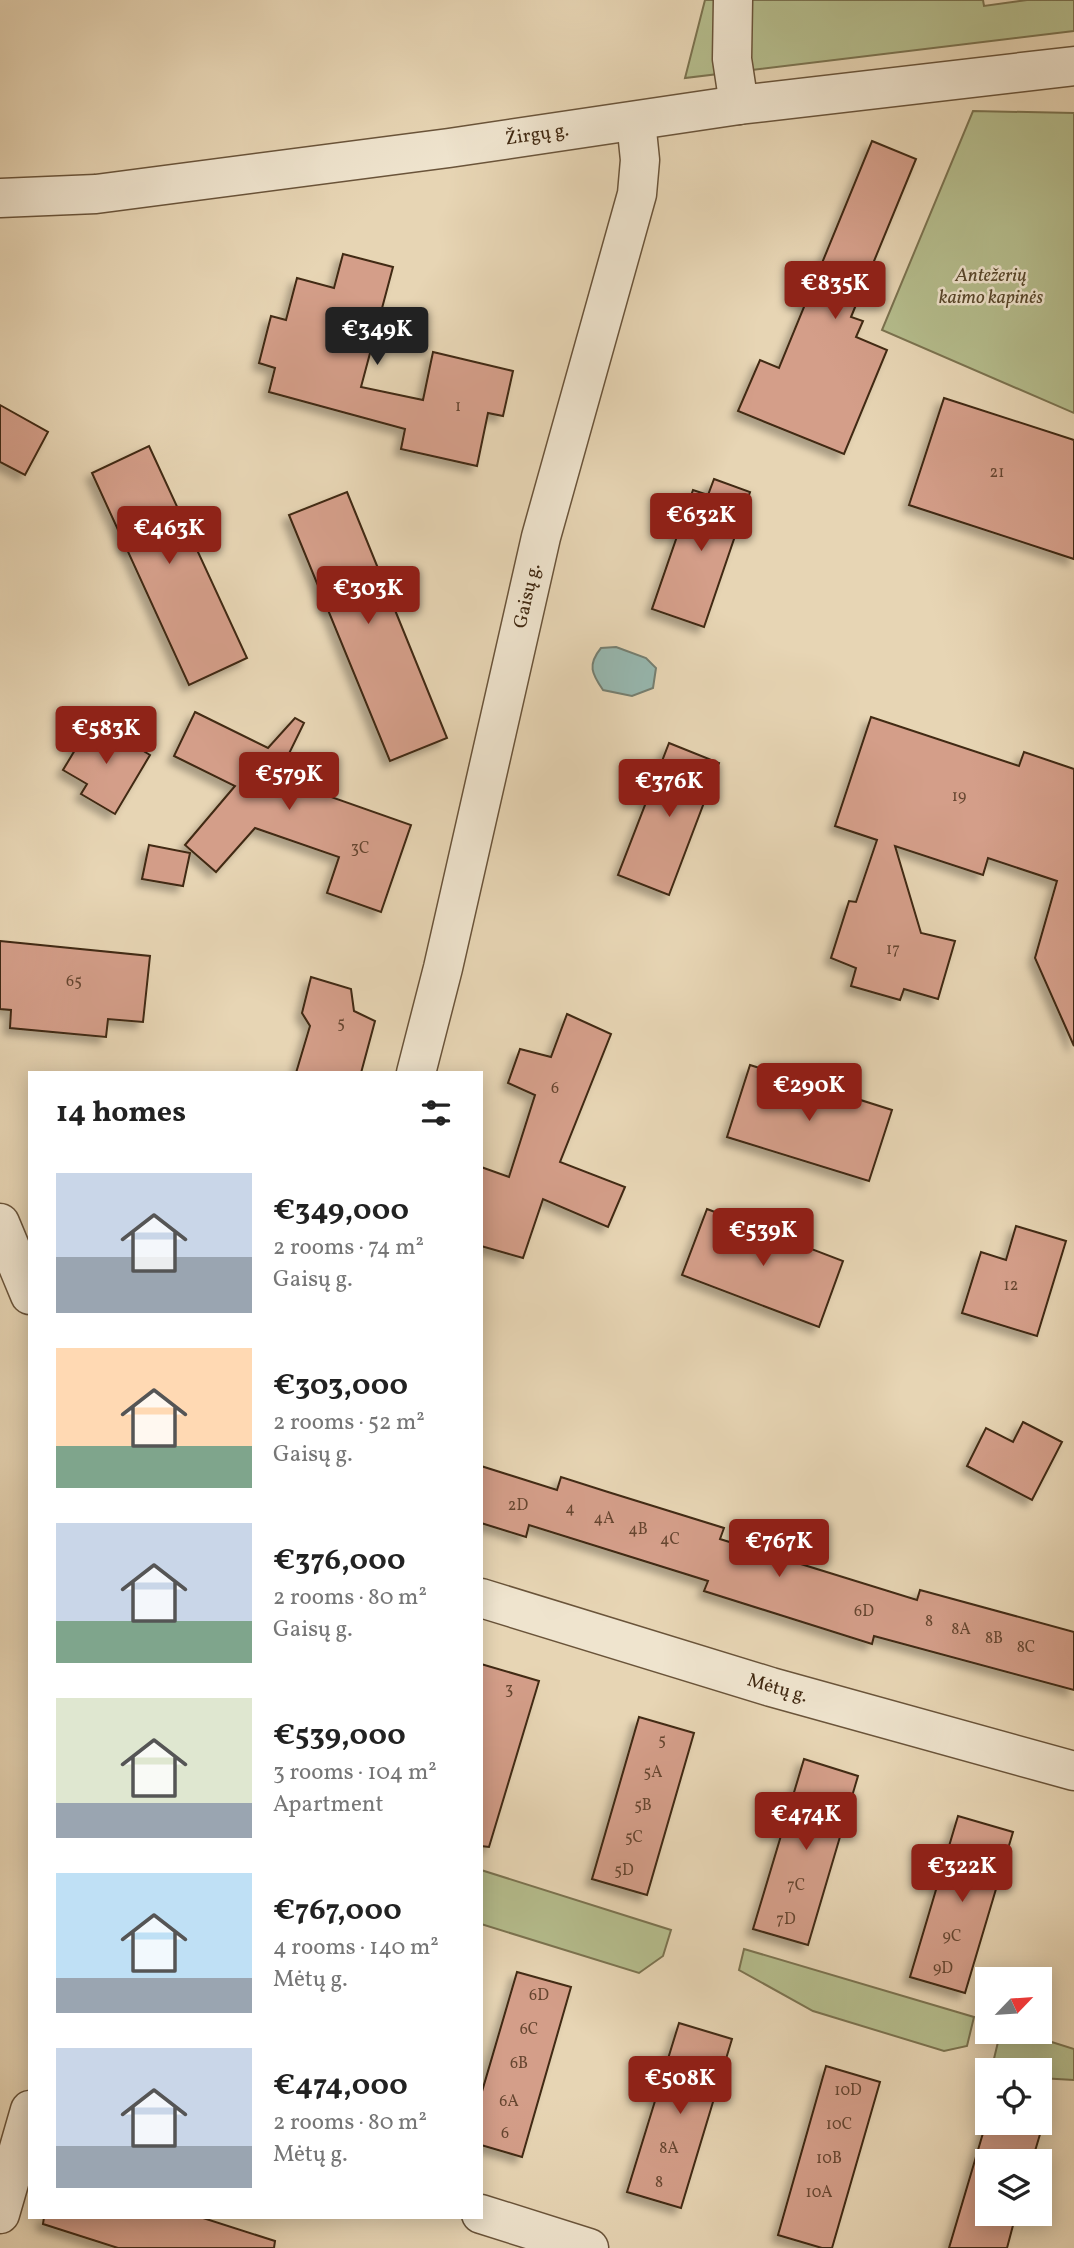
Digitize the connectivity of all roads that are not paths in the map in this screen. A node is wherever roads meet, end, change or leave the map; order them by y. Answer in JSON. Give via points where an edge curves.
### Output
{"nodes":[{"id":1,"x":733,"y":0,"type":"edge"},
{"id":2,"x":1074,"y":66,"type":"edge"},
{"id":3,"x":739,"y":105,"type":"junction"},
{"id":4,"x":636,"y":121,"type":"junction"},
{"id":5,"x":0,"y":198,"type":"edge"},
{"id":6,"x":417,"y":1071,"type":"edge"},
{"id":7,"x":0,"y":1223,"type":"edge"},
{"id":8,"x":28,"y":1290,"type":"edge"},
{"id":9,"x":483,"y":1599,"type":"edge"},
{"id":10,"x":1074,"y":1771,"type":"edge"},
{"id":11,"x":28,"y":2117,"type":"edge"},
{"id":12,"x":0,"y":2214,"type":"edge"},
{"id":13,"x":483,"y":2215,"type":"edge"},
{"id":14,"x":589,"y":2248,"type":"edge"}],
"edges":[{"from":1,"to":3,"type":"street","via":[[732,59]]},
{"from":2,"to":3,"type":"street","name":"Žirgų g."},
{"from":3,"to":4,"type":"street","name":"Žirgų g."},
{"from":4,"to":5,"type":"street","name":"Žirgų g.","via":[[96,194]]},
{"from":4,"to":6,"type":"street","name":"Gaisų g.","via":[[640,160],[636,194],[541,537]]},
{"from":7,"to":8,"type":"street"},
{"from":9,"to":10,"type":"street","name":"Mėtų g.","via":[[771,1687]]},
{"from":11,"to":12,"type":"street"},
{"from":13,"to":14,"type":"street"}]}
